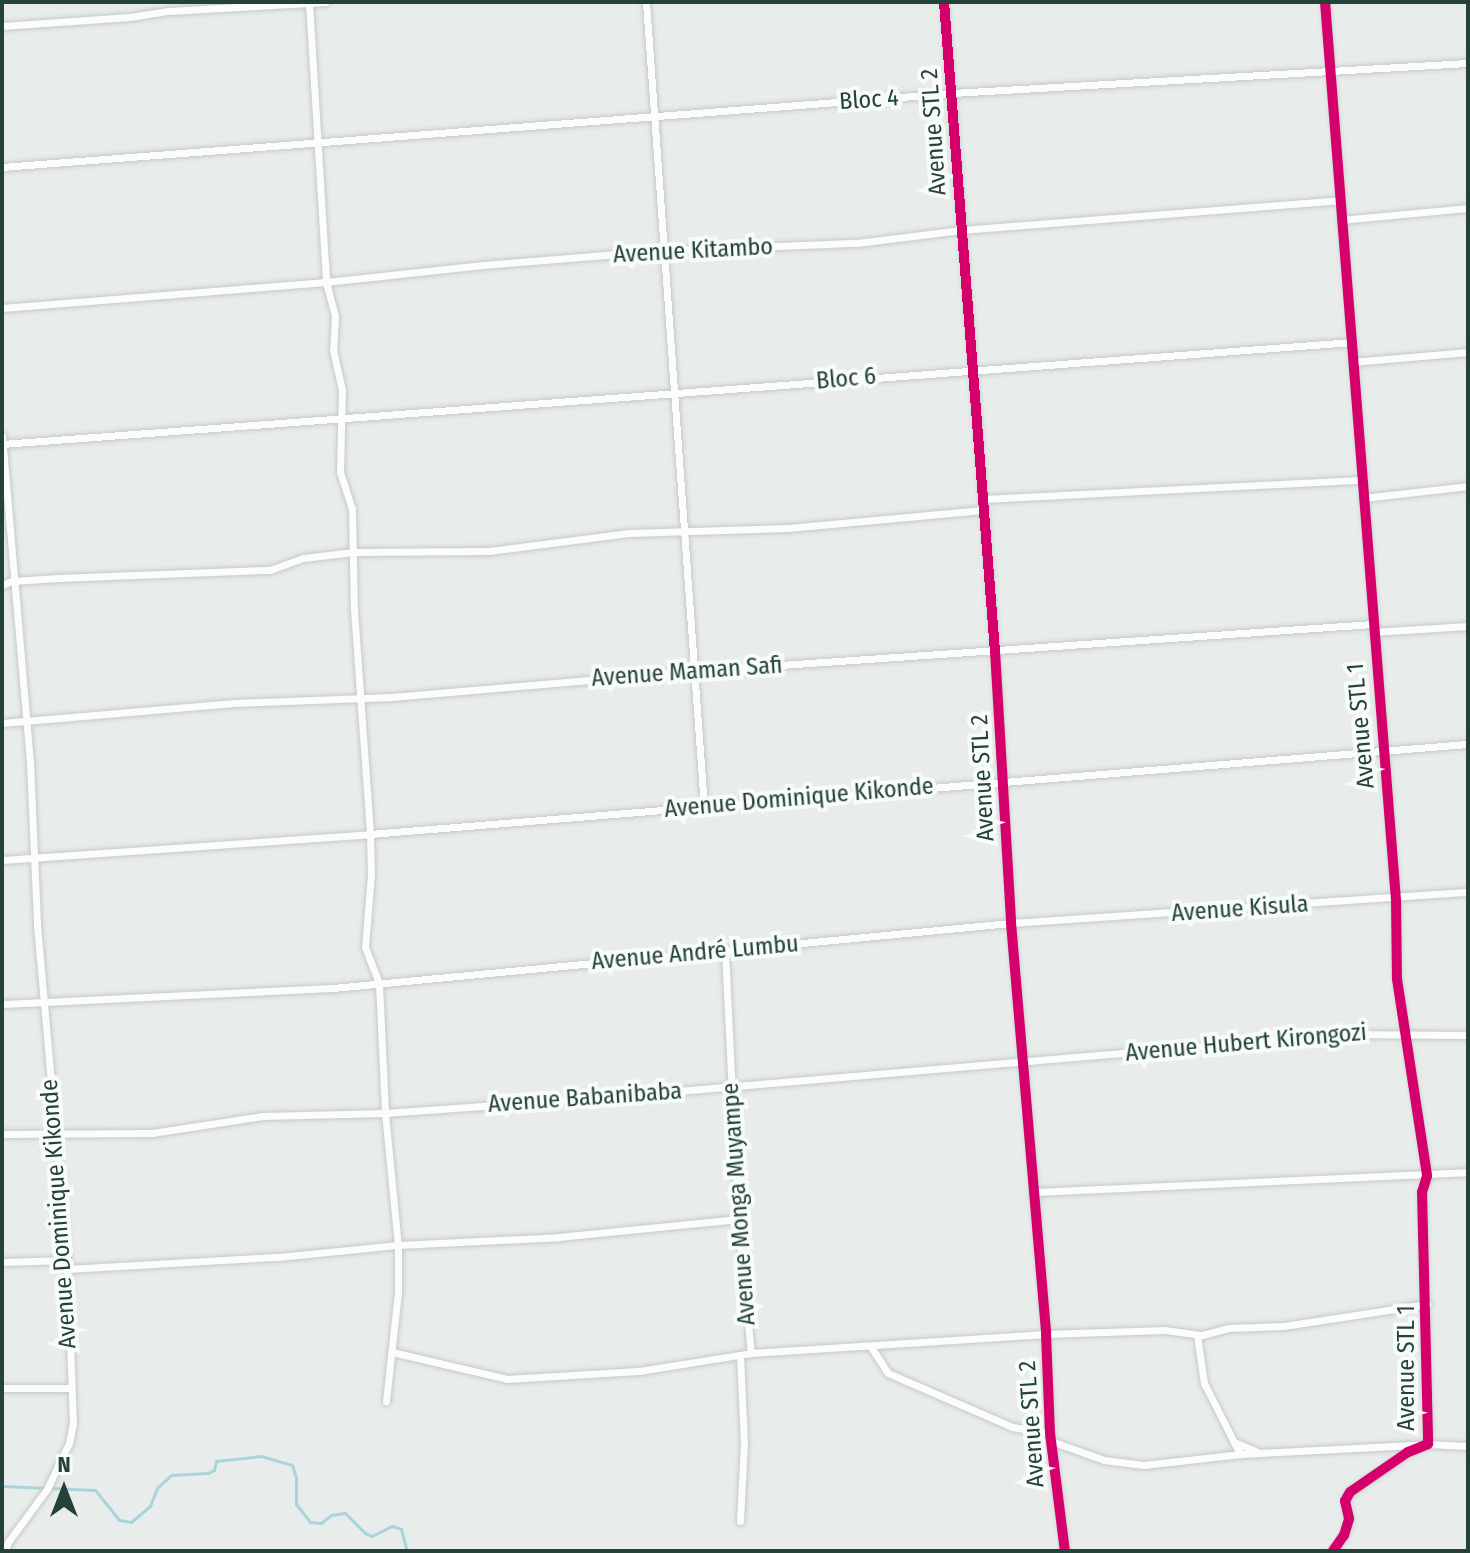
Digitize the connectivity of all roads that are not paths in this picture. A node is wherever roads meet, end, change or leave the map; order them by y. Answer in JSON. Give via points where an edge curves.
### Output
{"nodes":[{"id":1,"x":326,"y":2,"type":"edge"},
{"id":2,"x":646,"y":2,"type":"edge"},
{"id":3,"x":944,"y":2,"type":"edge"},
{"id":4,"x":1325,"y":2,"type":"edge"},
{"id":5,"x":309,"y":3,"type":"edge"},
{"id":6,"x":2,"y":26,"type":"edge"},
{"id":7,"x":1468,"y":63,"type":"edge"},
{"id":8,"x":1330,"y":74,"type":"junction"},
{"id":9,"x":952,"y":93,"type":"junction"},
{"id":10,"x":653,"y":116,"type":"junction"},
{"id":11,"x":317,"y":141,"type":"junction"},
{"id":12,"x":2,"y":167,"type":"edge"},
{"id":13,"x":1340,"y":200,"type":"junction"},
{"id":14,"x":1468,"y":208,"type":"edge"},
{"id":15,"x":1341,"y":220,"type":"junction"},
{"id":16,"x":961,"y":230,"type":"junction"},
{"id":17,"x":662,"y":251,"type":"junction"},
{"id":18,"x":326,"y":282,"type":"junction"},
{"id":19,"x":2,"y":308,"type":"edge"},
{"id":20,"x":1351,"y":342,"type":"junction"},
{"id":21,"x":1468,"y":352,"type":"edge"},
{"id":22,"x":1352,"y":362,"type":"junction"},
{"id":23,"x":973,"y":370,"type":"junction"},
{"id":24,"x":673,"y":392,"type":"junction"},
{"id":25,"x":341,"y":418,"type":"junction"},
{"id":26,"x":2,"y":436,"type":"edge"},
{"id":27,"x":2,"y":444,"type":"edge"},
{"id":28,"x":1361,"y":480,"type":"junction"},
{"id":29,"x":1468,"y":486,"type":"edge"},
{"id":30,"x":1363,"y":498,"type":"junction"},
{"id":31,"x":983,"y":499,"type":"junction"},
{"id":32,"x":983,"y":510,"type":"junction"},
{"id":33,"x":685,"y":532,"type":"junction"},
{"id":34,"x":354,"y":552,"type":"junction"},
{"id":35,"x":12,"y":581,"type":"junction"},
{"id":36,"x":2,"y":585,"type":"edge"},
{"id":37,"x":1468,"y":626,"type":"edge"},
{"id":38,"x":1373,"y":628,"type":"junction"},
{"id":39,"x":995,"y":651,"type":"junction"},
{"id":40,"x":694,"y":671,"type":"junction"},
{"id":41,"x":359,"y":698,"type":"junction"},
{"id":42,"x":26,"y":721,"type":"junction"},
{"id":43,"x":2,"y":723,"type":"edge"},
{"id":44,"x":1468,"y":744,"type":"edge"},
{"id":45,"x":1383,"y":750,"type":"junction"},
{"id":46,"x":1003,"y":780,"type":"junction"},
{"id":47,"x":704,"y":807,"type":"junction"},
{"id":48,"x":370,"y":834,"type":"junction"},
{"id":49,"x":34,"y":858,"type":"junction"},
{"id":50,"x":2,"y":860,"type":"edge"},
{"id":51,"x":1468,"y":892,"type":"edge"},
{"id":52,"x":1396,"y":900,"type":"junction"},
{"id":53,"x":1011,"y":923,"type":"junction"},
{"id":54,"x":725,"y":951,"type":"junction"},
{"id":55,"x":379,"y":984,"type":"junction"},
{"id":56,"x":44,"y":1002,"type":"junction"},
{"id":57,"x":2,"y":1004,"type":"edge"},
{"id":58,"x":1402,"y":1033,"type":"junction"},
{"id":59,"x":1468,"y":1035,"type":"edge"},
{"id":60,"x":1023,"y":1061,"type":"junction"},
{"id":61,"x":730,"y":1087,"type":"junction"},
{"id":62,"x":385,"y":1113,"type":"junction"},
{"id":63,"x":56,"y":1133,"type":"junction"},
{"id":64,"x":2,"y":1134,"type":"edge"},
{"id":65,"x":1468,"y":1172,"type":"edge"},
{"id":66,"x":1427,"y":1176,"type":"junction"},
{"id":67,"x":1033,"y":1192,"type":"junction"},
{"id":68,"x":738,"y":1219,"type":"junction"},
{"id":69,"x":398,"y":1245,"type":"junction"},
{"id":70,"x":2,"y":1262,"type":"edge"},
{"id":71,"x":67,"y":1265,"type":"junction"},
{"id":72,"x":1427,"y":1304,"type":"junction"},
{"id":73,"x":1046,"y":1334,"type":"junction"},
{"id":74,"x":1197,"y":1335,"type":"junction"},
{"id":75,"x":871,"y":1347,"type":"junction"},
{"id":76,"x":392,"y":1352,"type":"junction"},
{"id":77,"x":751,"y":1353,"type":"junction"},
{"id":78,"x":740,"y":1356,"type":"junction"},
{"id":79,"x":2,"y":1388,"type":"edge"},
{"id":80,"x":70,"y":1388,"type":"junction"},
{"id":81,"x":386,"y":1401,"type":"dead end"},
{"id":82,"x":1050,"y":1437,"type":"junction"},
{"id":83,"x":1234,"y":1442,"type":"junction"},
{"id":84,"x":1428,"y":1444,"type":"junction"},
{"id":85,"x":1468,"y":1446,"type":"edge"},
{"id":86,"x":1261,"y":1453,"type":"junction"},
{"id":87,"x":1240,"y":1454,"type":"junction"},
{"id":88,"x":740,"y":1521,"type":"dead end"},
{"id":89,"x":5,"y":1551,"type":"edge"},
{"id":90,"x":1065,"y":1551,"type":"edge"},
{"id":91,"x":1333,"y":1551,"type":"edge"}],
"edges":[{"from":1,"to":5,"type":"street"},
{"from":2,"to":10,"type":"street"},
{"from":3,"to":9,"type":"street","name":"Avenue STL 2"},
{"from":4,"to":8,"type":"street","name":"Avenue STL 1"},
{"from":5,"to":6,"type":"street"},
{"from":5,"to":11,"type":"street"},
{"from":7,"to":8,"type":"street","name":"Bloc 4"},
{"from":8,"to":9,"type":"street","name":"Bloc 4"},
{"from":8,"to":13,"type":"street","name":"Avenue STL 1"},
{"from":9,"to":10,"type":"street","name":"Bloc 4"},
{"from":9,"to":16,"type":"street","name":"Avenue STL 2"},
{"from":10,"to":11,"type":"street","name":"Bloc 4"},
{"from":10,"to":17,"type":"street"},
{"from":11,"to":12,"type":"street","name":"Bloc 4"},
{"from":11,"to":18,"type":"street"},
{"from":13,"to":15,"type":"street","name":"Avenue STL 1"},
{"from":13,"to":16,"type":"street","name":"Avenue Kitambo"},
{"from":14,"to":15,"type":"street"},
{"from":15,"to":20,"type":"street","name":"Avenue STL 1"},
{"from":16,"to":17,"type":"street","name":"Avenue Kitambo","via":[[857,243]]},
{"from":16,"to":23,"type":"street","name":"Avenue STL 2"},
{"from":17,"to":18,"type":"street","name":"Avenue Kitambo"},
{"from":17,"to":24,"type":"street"},
{"from":18,"to":19,"type":"street","name":"Avenue Kitambo"},
{"from":18,"to":25,"type":"street","via":[[335,316]]},
{"from":20,"to":22,"type":"street","name":"Avenue STL 1"},
{"from":20,"to":23,"type":"street","name":"Bloc 6"},
{"from":21,"to":22,"type":"street"},
{"from":22,"to":28,"type":"street","name":"Avenue STL 1"},
{"from":23,"to":24,"type":"street","name":"Bloc 6"},
{"from":23,"to":31,"type":"street","name":"Avenue STL 2"},
{"from":24,"to":25,"type":"street","name":"Bloc 6"},
{"from":24,"to":33,"type":"street"},
{"from":25,"to":27,"type":"street","name":"Bloc 6"},
{"from":25,"to":34,"type":"street","via":[[340,472],[352,508]]},
{"from":26,"to":27,"type":"street","name":"Avenue Dominique Kikonde"},
{"from":27,"to":35,"type":"street","name":"Avenue Dominique Kikonde"},
{"from":28,"to":30,"type":"street","name":"Avenue STL 1"},
{"from":28,"to":31,"type":"street"},
{"from":29,"to":30,"type":"street"},
{"from":30,"to":38,"type":"street","name":"Avenue STL 1"},
{"from":31,"to":32,"type":"street","name":"Avenue STL 2"},
{"from":32,"to":33,"type":"street"},
{"from":32,"to":39,"type":"street","name":"Avenue STL 2"},
{"from":33,"to":34,"type":"street","via":[[629,533],[489,551]]},
{"from":33,"to":40,"type":"street"},
{"from":34,"to":35,"type":"street","via":[[303,558],[270,570]]},
{"from":34,"to":41,"type":"street"},
{"from":35,"to":36,"type":"street"},
{"from":35,"to":42,"type":"street","name":"Avenue Dominique Kikonde"},
{"from":37,"to":38,"type":"street","name":"Avenue Maman Safi"},
{"from":38,"to":39,"type":"street","name":"Avenue Maman Safi"},
{"from":38,"to":45,"type":"street","name":"Avenue STL 1"},
{"from":39,"to":40,"type":"street","name":"Avenue Maman Safi"},
{"from":39,"to":46,"type":"street","name":"Avenue STL 2"},
{"from":40,"to":41,"type":"street","name":"Avenue Maman Safi"},
{"from":40,"to":47,"type":"street"},
{"from":41,"to":42,"type":"street","name":"Avenue Maman Safi"},
{"from":41,"to":48,"type":"street"},
{"from":42,"to":43,"type":"street","name":"Avenue Maman Safi"},
{"from":42,"to":49,"type":"street","name":"Avenue Dominique Kikonde"},
{"from":44,"to":45,"type":"street","name":"Avenue Dominique Kikonde"},
{"from":45,"to":46,"type":"street","name":"Avenue Dominique Kikonde"},
{"from":45,"to":52,"type":"street","name":"Avenue STL 1"},
{"from":46,"to":47,"type":"street","name":"Avenue Dominique Kikonde"},
{"from":46,"to":53,"type":"street","name":"Avenue STL 2"},
{"from":47,"to":48,"type":"street","name":"Avenue Dominique Kikonde"},
{"from":48,"to":49,"type":"street","name":"Avenue Dominique Kikonde"},
{"from":48,"to":55,"type":"street","via":[[365,947]]},
{"from":49,"to":50,"type":"street","name":"Avenue Dominique Kikonde"},
{"from":49,"to":56,"type":"street","name":"Avenue Dominique Kikonde"},
{"from":51,"to":52,"type":"street","name":"Avenue Kisula"},
{"from":52,"to":53,"type":"street","name":"Avenue Kisula"},
{"from":52,"to":58,"type":"street","name":"Avenue STL 1"},
{"from":53,"to":54,"type":"street","name":"Avenue André Lumbu"},
{"from":53,"to":60,"type":"street","name":"Avenue STL 2"},
{"from":54,"to":55,"type":"street","name":"Avenue André Lumbu"},
{"from":54,"to":61,"type":"street","name":"Avenue Monga Muyampe"},
{"from":55,"to":56,"type":"street","name":"Avenue André Lumbu"},
{"from":55,"to":62,"type":"street"},
{"from":56,"to":57,"type":"street","name":"Avenue André Lumbu"},
{"from":56,"to":63,"type":"street","name":"Avenue Dominique Kikonde"},
{"from":58,"to":59,"type":"street","name":"Avenue Hubert Kirongozi"},
{"from":58,"to":60,"type":"street","name":"Avenue Hubert Kirongozi"},
{"from":58,"to":66,"type":"street","name":"Avenue STL 1"},
{"from":60,"to":61,"type":"street","name":"Avenue Babanibaba"},
{"from":60,"to":67,"type":"street","name":"Avenue STL 2"},
{"from":61,"to":62,"type":"street","name":"Avenue Babanibaba"},
{"from":61,"to":68,"type":"street","name":"Avenue Monga Muyampe"},
{"from":62,"to":63,"type":"street","name":"Avenue Babanibaba","via":[[263,1116],[152,1133]]},
{"from":62,"to":69,"type":"street"},
{"from":63,"to":64,"type":"street","name":"Avenue Babanibaba"},
{"from":63,"to":71,"type":"street","name":"Avenue Dominique Kikonde"},
{"from":65,"to":66,"type":"street"},
{"from":66,"to":67,"type":"street"},
{"from":66,"to":72,"type":"street","name":"Avenue STL 1","via":[[1422,1192]]},
{"from":67,"to":73,"type":"street","name":"Avenue STL 2"},
{"from":68,"to":69,"type":"street","via":[[559,1237]]},
{"from":68,"to":77,"type":"street","name":"Avenue Monga Muyampe"},
{"from":69,"to":71,"type":"street","via":[[279,1257]]},
{"from":69,"to":76,"type":"street"},
{"from":70,"to":71,"type":"street"},
{"from":71,"to":80,"type":"street","name":"Avenue Dominique Kikonde"},
{"from":72,"to":74,"type":"street","name":"Avenue Monga Muyampe"},
{"from":72,"to":84,"type":"street","name":"Avenue STL 1"},
{"from":73,"to":74,"type":"street","name":"Avenue Monga Muyampe","via":[[1165,1330]]},
{"from":73,"to":75,"type":"street","name":"Avenue Monga Muyampe"},
{"from":73,"to":82,"type":"street","name":"Avenue STL 2"},
{"from":74,"to":83,"type":"street","via":[[1204,1383]]},
{"from":75,"to":77,"type":"street","name":"Avenue Monga Muyampe"},
{"from":75,"to":82,"type":"street","via":[[888,1373],[1012,1427]]},
{"from":76,"to":78,"type":"street","via":[[507,1379],[639,1371]]},
{"from":76,"to":81,"type":"street"},
{"from":77,"to":78,"type":"street"},
{"from":78,"to":88,"type":"street"},
{"from":79,"to":80,"type":"street"},
{"from":80,"to":89,"type":"street","name":"Avenue Dominique Kikonde","via":[[69,1443],[47,1489]]},
{"from":82,"to":87,"type":"street","via":[[1123,1464]]},
{"from":82,"to":90,"type":"street","name":"Avenue STL 2"},
{"from":83,"to":86,"type":"street"},
{"from":83,"to":87,"type":"street"},
{"from":84,"to":85,"type":"street"},
{"from":84,"to":86,"type":"street"},
{"from":84,"to":91,"type":"street","via":[[1350,1492],[1345,1501],[1349,1519]]},
{"from":86,"to":87,"type":"street"}]}
